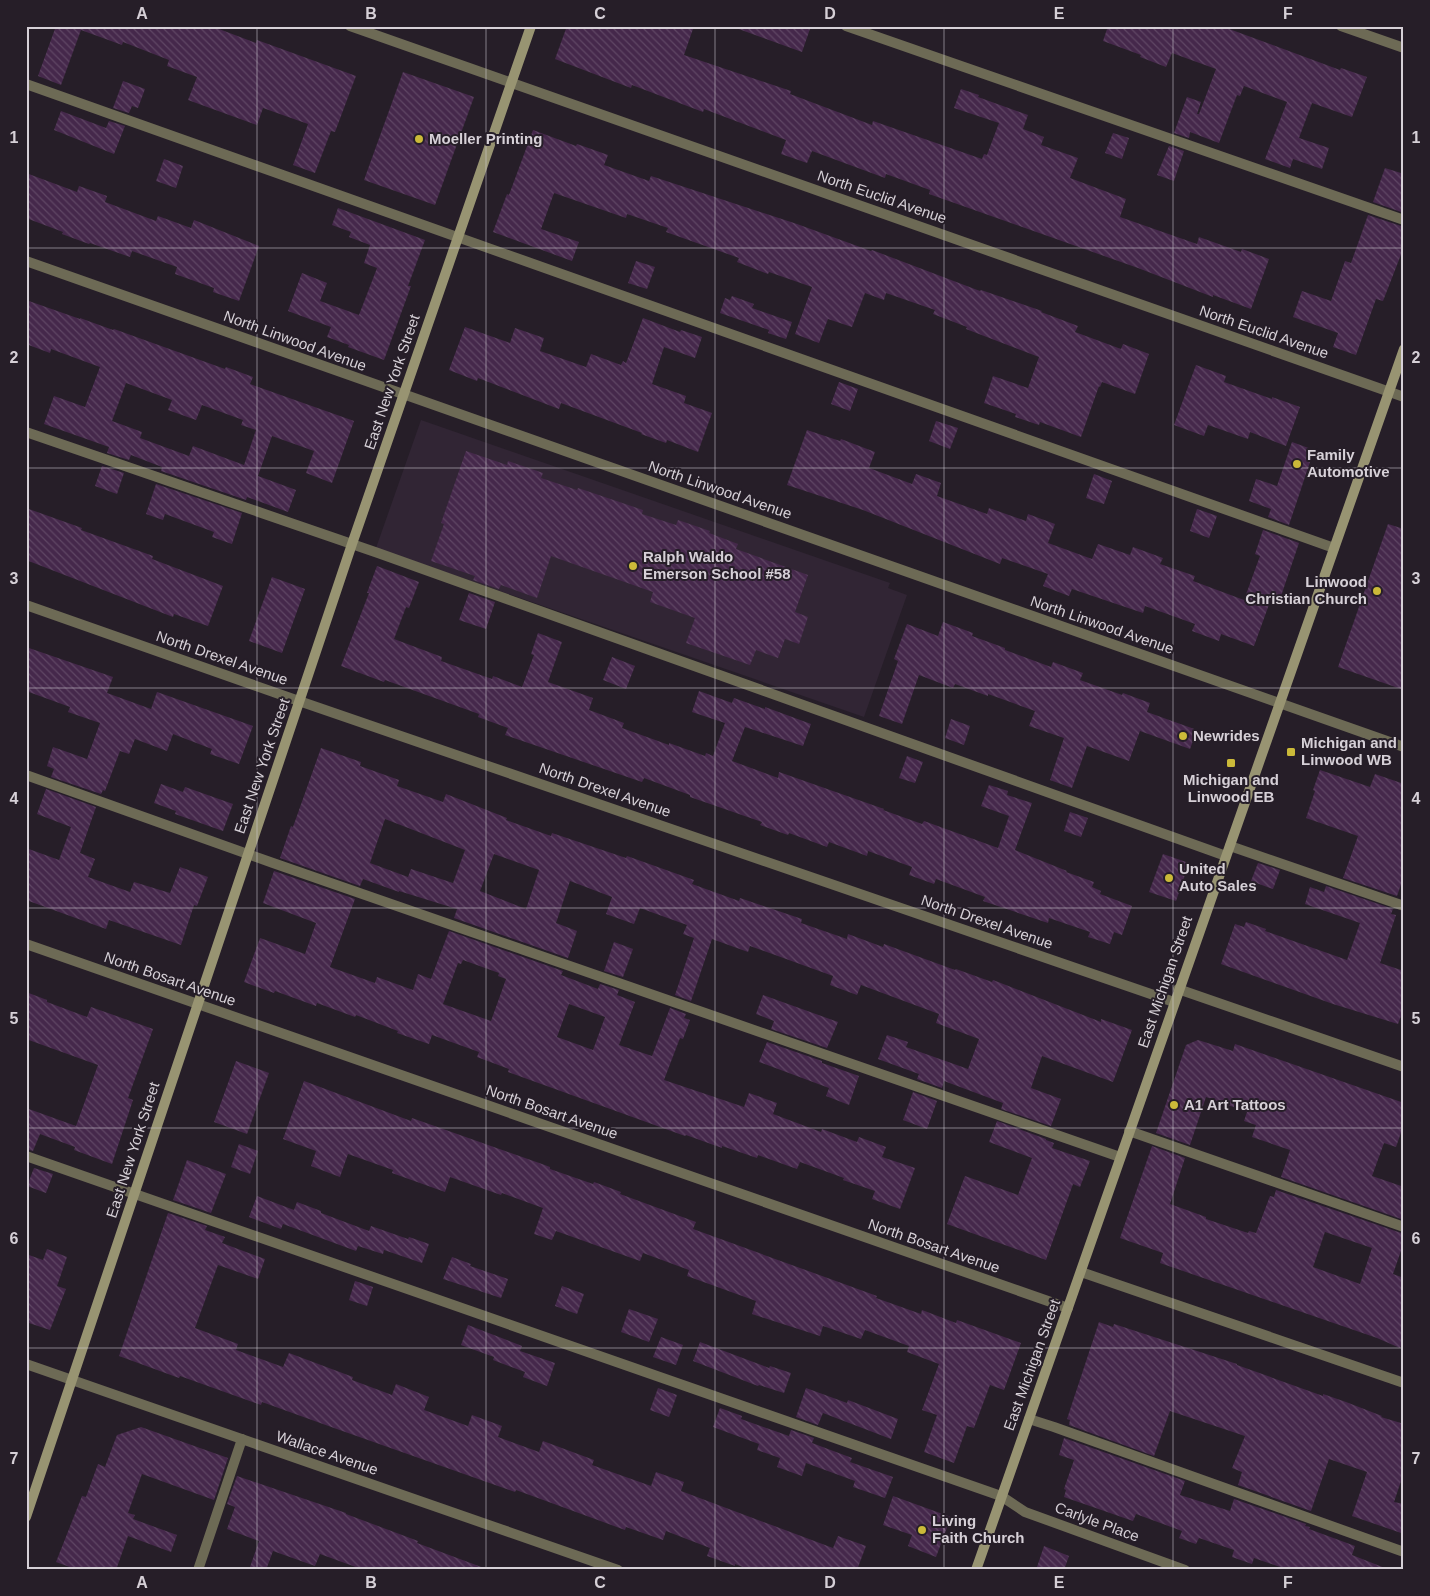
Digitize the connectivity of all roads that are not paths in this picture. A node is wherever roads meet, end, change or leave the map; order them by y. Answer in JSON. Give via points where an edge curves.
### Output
{"nodes":[{"id":1,"x":350,"y":26,"type":"edge"},
{"id":2,"x":531,"y":26,"type":"edge"},
{"id":3,"x":846,"y":26,"type":"edge"},
{"id":4,"x":1341,"y":26,"type":"edge"},
{"id":5,"x":1404,"y":48,"type":"edge"},
{"id":6,"x":512,"y":83,"type":"junction"},
{"id":7,"x":26,"y":84,"type":"edge"},
{"id":8,"x":1404,"y":220,"type":"edge"},
{"id":9,"x":458,"y":237,"type":"junction"},
{"id":10,"x":26,"y":261,"type":"edge"},
{"id":11,"x":1404,"y":349,"type":"edge"},
{"id":12,"x":1389,"y":392,"type":"junction"},
{"id":13,"x":404,"y":395,"type":"junction"},
{"id":14,"x":1404,"y":397,"type":"edge"},
{"id":15,"x":26,"y":432,"type":"edge"},
{"id":16,"x":352,"y":544,"type":"junction"},
{"id":17,"x":1334,"y":548,"type":"junction"},
{"id":18,"x":26,"y":605,"type":"edge"},
{"id":19,"x":299,"y":701,"type":"junction"},
{"id":20,"x":1280,"y":704,"type":"junction"},
{"id":21,"x":1404,"y":746,"type":"edge"},
{"id":22,"x":26,"y":776,"type":"edge"},
{"id":23,"x":1228,"y":850,"type":"junction"},
{"id":24,"x":248,"y":854,"type":"junction"},
{"id":25,"x":1404,"y":906,"type":"edge"},
{"id":26,"x":26,"y":944,"type":"edge"},
{"id":27,"x":1178,"y":989,"type":"junction"},
{"id":28,"x":1174,"y":1002,"type":"junction"},
{"id":29,"x":198,"y":1004,"type":"junction"},
{"id":30,"x":1404,"y":1067,"type":"edge"},
{"id":31,"x":1129,"y":1131,"type":"junction"},
{"id":32,"x":26,"y":1156,"type":"edge"},
{"id":33,"x":1120,"y":1157,"type":"junction"},
{"id":34,"x":134,"y":1194,"type":"junction"},
{"id":35,"x":1404,"y":1227,"type":"edge"},
{"id":36,"x":1081,"y":1272,"type":"junction"},
{"id":37,"x":1068,"y":1308,"type":"junction"},
{"id":38,"x":26,"y":1364,"type":"edge"},
{"id":39,"x":73,"y":1381,"type":"junction"},
{"id":40,"x":1404,"y":1383,"type":"edge"},
{"id":41,"x":1028,"y":1419,"type":"junction"},
{"id":42,"x":242,"y":1439,"type":"junction"},
{"id":43,"x":1001,"y":1496,"type":"junction"},
{"id":44,"x":26,"y":1517,"type":"edge"},
{"id":45,"x":1404,"y":1552,"type":"edge"},
{"id":46,"x":198,"y":1570,"type":"edge"},
{"id":47,"x":618,"y":1570,"type":"edge"},
{"id":48,"x":976,"y":1570,"type":"edge"},
{"id":49,"x":1186,"y":1570,"type":"edge"}],
"edges":[{"from":1,"to":6,"type":"street","name":"North Euclid Avenue"},
{"from":2,"to":6,"type":"main road","name":"East New York Street"},
{"from":3,"to":8,"type":"street"},
{"from":4,"to":5,"type":"street"},
{"from":6,"to":9,"type":"main road","name":"East New York Street"},
{"from":6,"to":12,"type":"street","name":"North Euclid Avenue"},
{"from":7,"to":9,"type":"street"},
{"from":9,"to":13,"type":"main road","name":"East New York Street"},
{"from":9,"to":17,"type":"street"},
{"from":10,"to":13,"type":"street","name":"North Linwood Avenue"},
{"from":11,"to":12,"type":"main road","name":"East Michigan Street"},
{"from":12,"to":14,"type":"street","name":"North Euclid Avenue"},
{"from":12,"to":17,"type":"main road","name":"East Michigan Street"},
{"from":13,"to":16,"type":"main road","name":"East New York Street"},
{"from":13,"to":20,"type":"street","name":"North Linwood Avenue"},
{"from":15,"to":16,"type":"street"},
{"from":16,"to":19,"type":"main road","name":"East New York Street"},
{"from":16,"to":23,"type":"street"},
{"from":17,"to":20,"type":"main road","name":"East Michigan Street"},
{"from":18,"to":19,"type":"street","name":"North Drexel Avenue"},
{"from":19,"to":24,"type":"main road","name":"East New York Street"},
{"from":19,"to":28,"type":"street","name":"North Drexel Avenue"},
{"from":20,"to":21,"type":"street","name":"North Linwood Avenue"},
{"from":20,"to":23,"type":"main road","name":"East Michigan Street"},
{"from":22,"to":24,"type":"street"},
{"from":23,"to":25,"type":"street"},
{"from":23,"to":27,"type":"main road","name":"East Michigan Street"},
{"from":24,"to":29,"type":"main road","name":"East New York Street"},
{"from":24,"to":33,"type":"street"},
{"from":26,"to":29,"type":"street","name":"North Bosart Avenue"},
{"from":27,"to":28,"type":"main road","name":"East Michigan Street"},
{"from":27,"to":30,"type":"street"},
{"from":28,"to":31,"type":"main road","name":"East Michigan Street"},
{"from":29,"to":34,"type":"main road","name":"East New York Street"},
{"from":29,"to":37,"type":"street","name":"North Bosart Avenue"},
{"from":31,"to":33,"type":"main road","name":"East Michigan Street"},
{"from":31,"to":35,"type":"street"},
{"from":32,"to":34,"type":"street","name":"Carlyle Place"},
{"from":33,"to":36,"type":"main road","name":"East Michigan Street"},
{"from":34,"to":39,"type":"main road","name":"East New York Street"},
{"from":34,"to":43,"type":"street","name":"Carlyle Place"},
{"from":36,"to":37,"type":"main road","name":"East Michigan Street"},
{"from":36,"to":40,"type":"street"},
{"from":37,"to":41,"type":"main road","name":"East Michigan Street"},
{"from":38,"to":39,"type":"street","name":"Wallace Avenue"},
{"from":39,"to":42,"type":"street","name":"Wallace Avenue"},
{"from":39,"to":44,"type":"main road","name":"East New York Street"},
{"from":41,"to":43,"type":"main road","name":"East Michigan Street"},
{"from":41,"to":45,"type":"street"},
{"from":42,"to":46,"type":"street"},
{"from":42,"to":47,"type":"street","name":"Wallace Avenue"},
{"from":43,"to":48,"type":"main road","name":"East Michigan Street"},
{"from":43,"to":49,"type":"street","name":"Carlyle Place","via":[[1025,1512]]}]}
